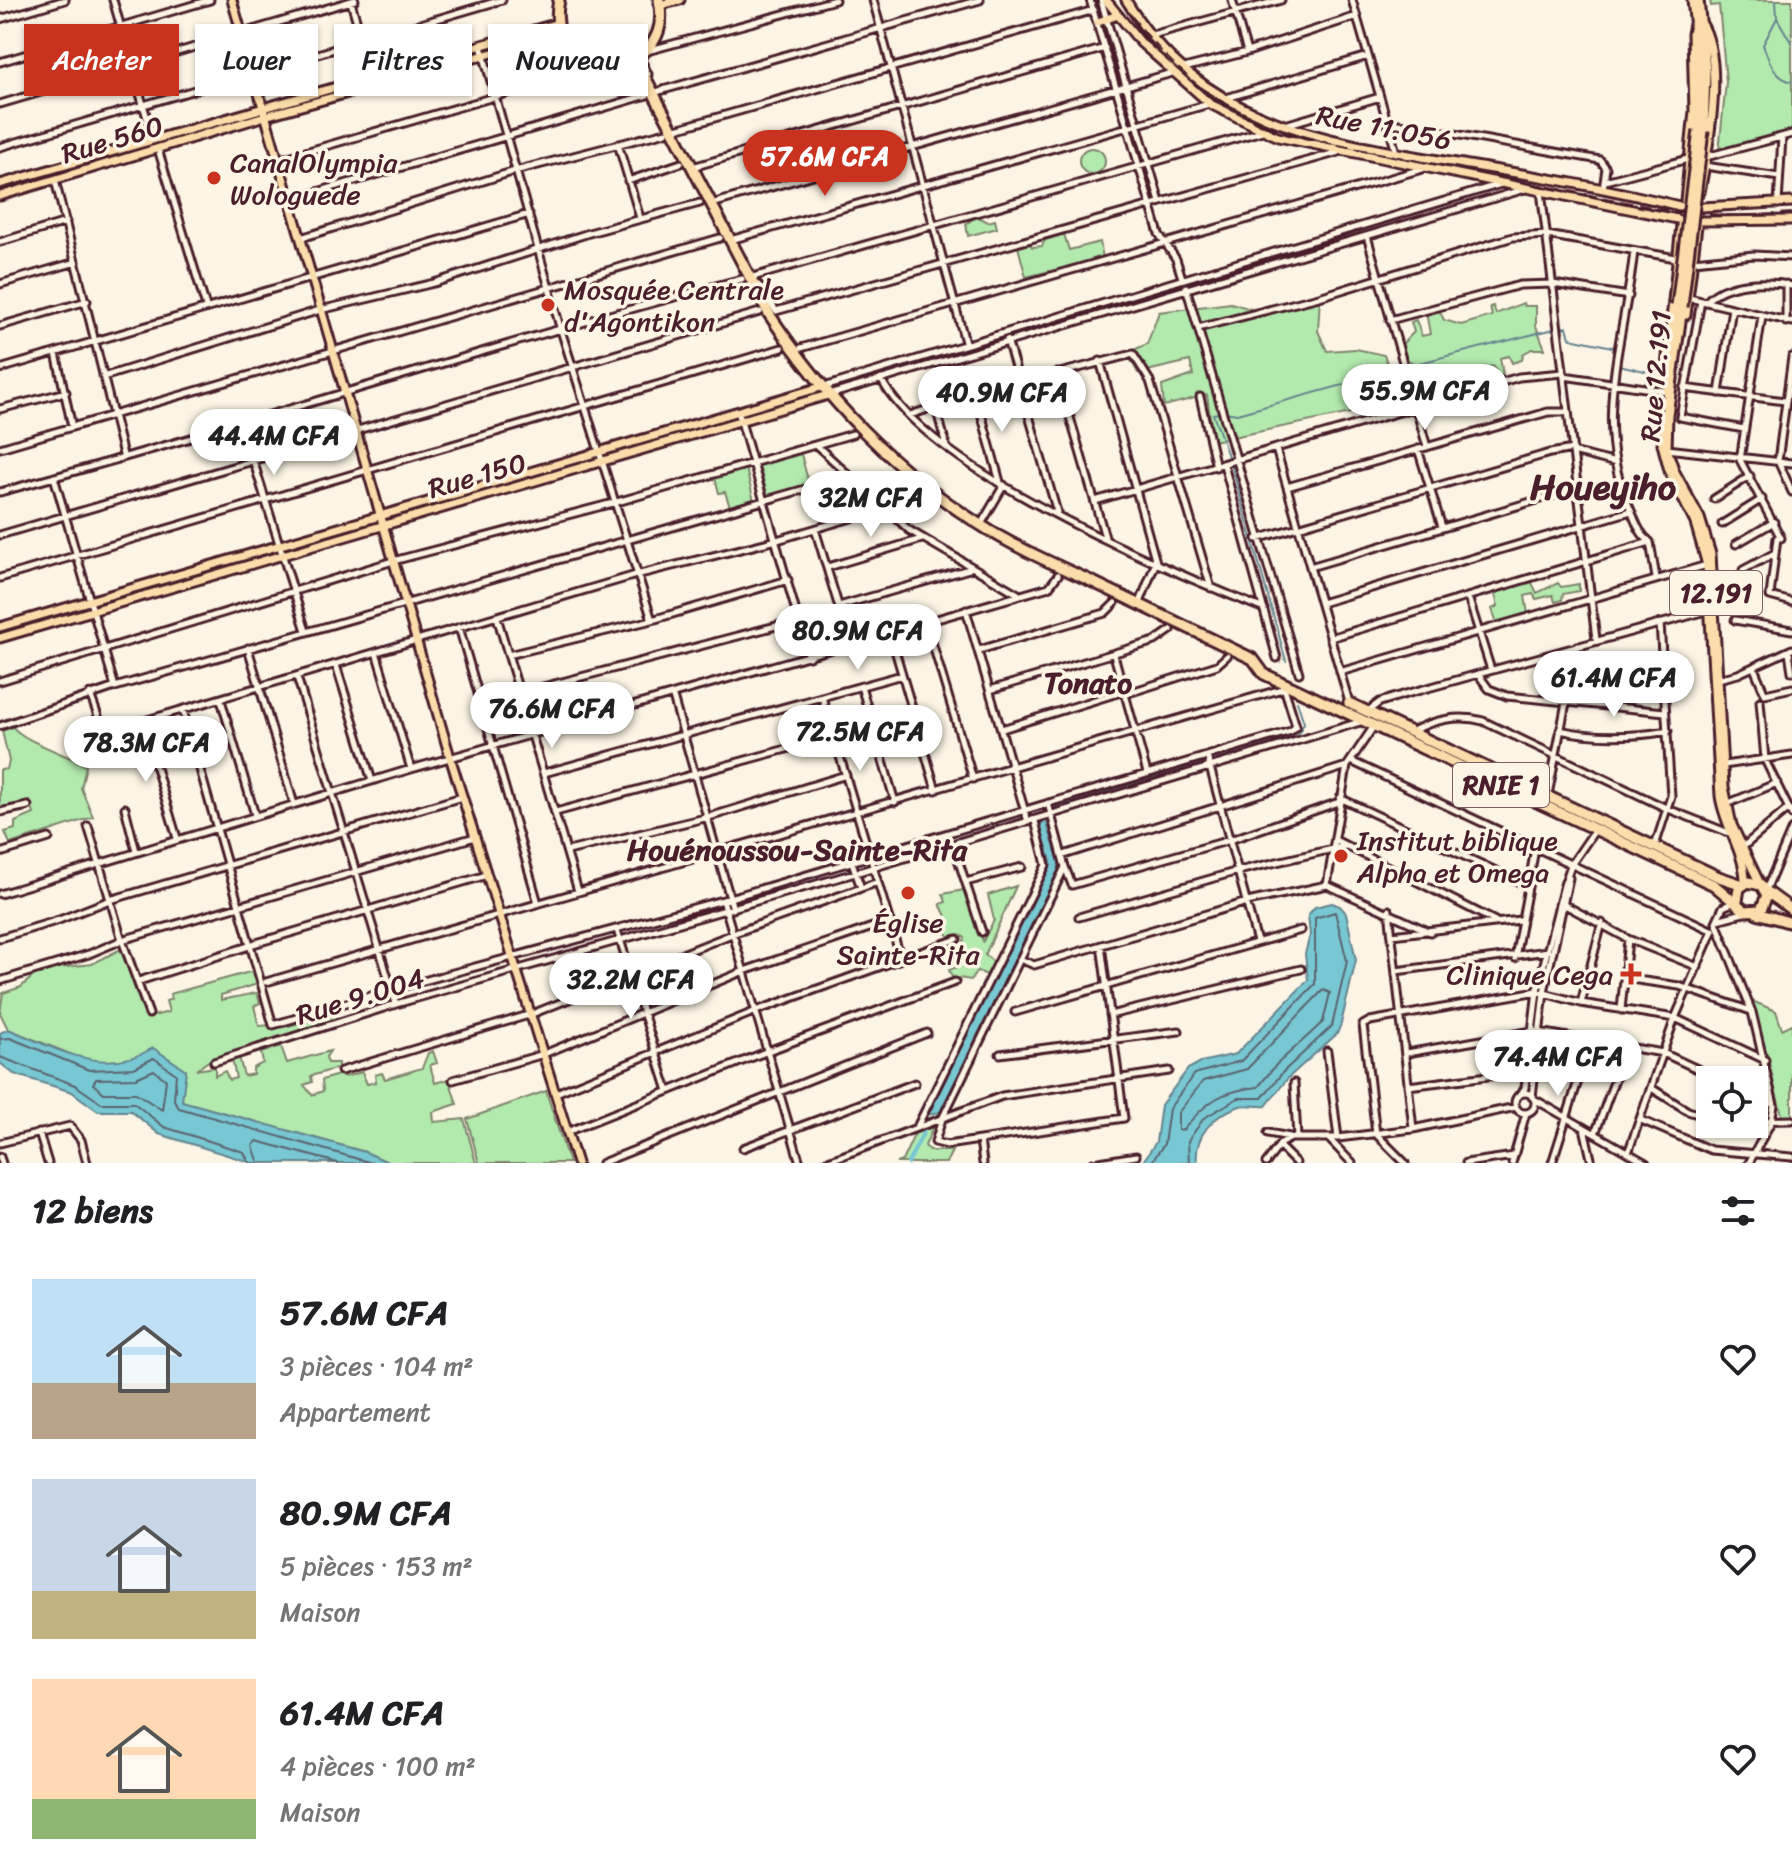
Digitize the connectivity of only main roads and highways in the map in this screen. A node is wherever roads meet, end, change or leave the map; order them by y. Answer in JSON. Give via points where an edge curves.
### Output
{"nodes":[{"id":1,"x":232,"y":0,"type":"edge"},
{"id":2,"x":559,"y":0,"type":"edge"},
{"id":3,"x":680,"y":0,"type":"edge"},
{"id":4,"x":1104,"y":0,"type":"edge"},
{"id":5,"x":1692,"y":0,"type":"edge"},
{"id":6,"x":1699,"y":0,"type":"edge"},
{"id":7,"x":1129,"y":1,"type":"edge"},
{"id":8,"x":659,"y":3,"type":"edge"},
{"id":9,"x":1118,"y":15,"type":"junction"},
{"id":10,"x":1098,"y":22,"type":"road end"},
{"id":11,"x":558,"y":23,"type":"joint"},
{"id":12,"x":1698,"y":23,"type":"junction"},
{"id":13,"x":648,"y":44,"type":"edge"},
{"id":14,"x":488,"y":49,"type":"edge"},
{"id":15,"x":482,"y":50,"type":"junction"},
{"id":16,"x":648,"y":83,"type":"edge"},
{"id":17,"x":263,"y":111,"type":"junction"},
{"id":18,"x":0,"y":184,"type":"edge"},
{"id":19,"x":0,"y":196,"type":"edge"},
{"id":20,"x":1792,"y":202,"type":"edge"},
{"id":21,"x":1682,"y":203,"type":"junction"},
{"id":22,"x":1700,"y":205,"type":"junction"},
{"id":23,"x":1792,"y":220,"type":"edge"},
{"id":24,"x":1679,"y":222,"type":"junction"},
{"id":25,"x":1699,"y":223,"type":"junction"},
{"id":26,"x":1671,"y":374,"type":"junction"},
{"id":27,"x":824,"y":391,"type":"junction"},
{"id":28,"x":487,"y":485,"type":"junction"},
{"id":29,"x":490,"y":495,"type":"junction"},
{"id":30,"x":381,"y":515,"type":"junction"},
{"id":31,"x":383,"y":524,"type":"junction"},
{"id":32,"x":0,"y":627,"type":"edge"},
{"id":33,"x":0,"y":638,"type":"edge"},
{"id":34,"x":1349,"y":703,"type":"road end"},
{"id":35,"x":1369,"y":719,"type":"junction"},
{"id":36,"x":1744,"y":884,"type":"junction"},
{"id":37,"x":1764,"y":887,"type":"junction"},
{"id":38,"x":1737,"y":901,"type":"junction"},
{"id":39,"x":1792,"y":910,"type":"edge"},
{"id":40,"x":1750,"y":912,"type":"junction"},
{"id":41,"x":1792,"y":923,"type":"edge"},
{"id":42,"x":577,"y":1163,"type":"edge"}],
"edges":[{"from":1,"to":17,"type":"main road"},
{"from":2,"to":11,"type":"highway"},
{"from":3,"to":8,"type":"main road"},
{"from":4,"to":9,"type":"main road"},
{"from":5,"to":12,"type":"main road","name":"Rue 12.191"},
{"from":6,"to":12,"type":"main road","name":"Rue 12.191"},
{"from":7,"to":21,"type":"main road","name":"Rue 11.056","via":[[1184,68],[1225,99],[1280,126],[1396,153]]},
{"from":8,"to":13,"type":"highway","via":[[658,32]]},
{"from":9,"to":10,"type":"main road"},
{"from":9,"to":24,"type":"main road","via":[[1172,73],[1210,104],[1262,131]]},
{"from":11,"to":15,"type":"main road","name":"Rue 560"},
{"from":12,"to":21,"type":"main road"},
{"from":12,"to":22,"type":"main road","via":[[1710,42],[1712,79]]},
{"from":12,"to":26,"type":"main road","name":"Rue 12.191","number":"12.191","bridge":true,"via":[[1706,70]]},
{"from":14,"to":15,"type":"main road","name":"Rue 560"},
{"from":15,"to":17,"type":"main road","name":"Rue 560"},
{"from":16,"to":27,"type":"highway","number":"RNIE 1","via":[[769,314]]},
{"from":17,"to":18,"type":"main road","name":"Rue 560"},
{"from":17,"to":19,"type":"main road","name":"Rue 560"},
{"from":17,"to":30,"type":"main road"},
{"from":20,"to":22,"type":"main road","name":"Rue 11.056"},
{"from":21,"to":22,"type":"main road","name":"Rue 11.056"},
{"from":21,"to":24,"type":"main road"},
{"from":22,"to":25,"type":"main road"},
{"from":23,"to":25,"type":"main road"},
{"from":24,"to":25,"type":"main road"},
{"from":24,"to":26,"type":"main road","via":[[1665,355]]},
{"from":25,"to":26,"type":"main road","via":[[1680,363]]},
{"from":26,"to":36,"type":"main road","name":"Rue 12.191","via":[[1661,430],[1663,453],[1695,523],[1707,565],[1717,774],[1729,833],[1745,867]]},
{"from":26,"to":37,"type":"main road","name":"Rue 12.191","number":"12.191","via":[[1667,449],[1711,554],[1728,812]]},
{"from":27,"to":28,"type":"main road","name":"Rue 150"},
{"from":27,"to":29,"type":"main road","name":"Rue 150"},
{"from":27,"to":35,"type":"highway","number":"RNIE 1","via":[[891,459],[981,526],[1253,659],[1283,686]]},
{"from":28,"to":29,"type":"main road"},
{"from":28,"to":30,"type":"main road","name":"Rue 150"},
{"from":29,"to":31,"type":"main road","name":"Rue 150"},
{"from":30,"to":31,"type":"main road"},
{"from":30,"to":32,"type":"main road","name":"Rue 150"},
{"from":31,"to":33,"type":"main road","name":"Rue 150"},
{"from":31,"to":42,"type":"main road"},
{"from":34,"to":35,"type":"highway","number":"RNIE 1"},
{"from":35,"to":36,"type":"highway","number":"RNIE 1","via":[[1411,732],[1725,880]]},
{"from":35,"to":38,"type":"highway","number":"RNIE 1","via":[[1714,885]]},
{"from":36,"to":37,"type":"highway","number":"RNIE 1"},
{"from":36,"to":38,"type":"highway"},
{"from":37,"to":39,"type":"highway"},
{"from":37,"to":40,"type":"highway","via":[[1765,906]]},
{"from":38,"to":40,"type":"highway","number":"RNIE 1"},
{"from":40,"to":41,"type":"highway"}]}
